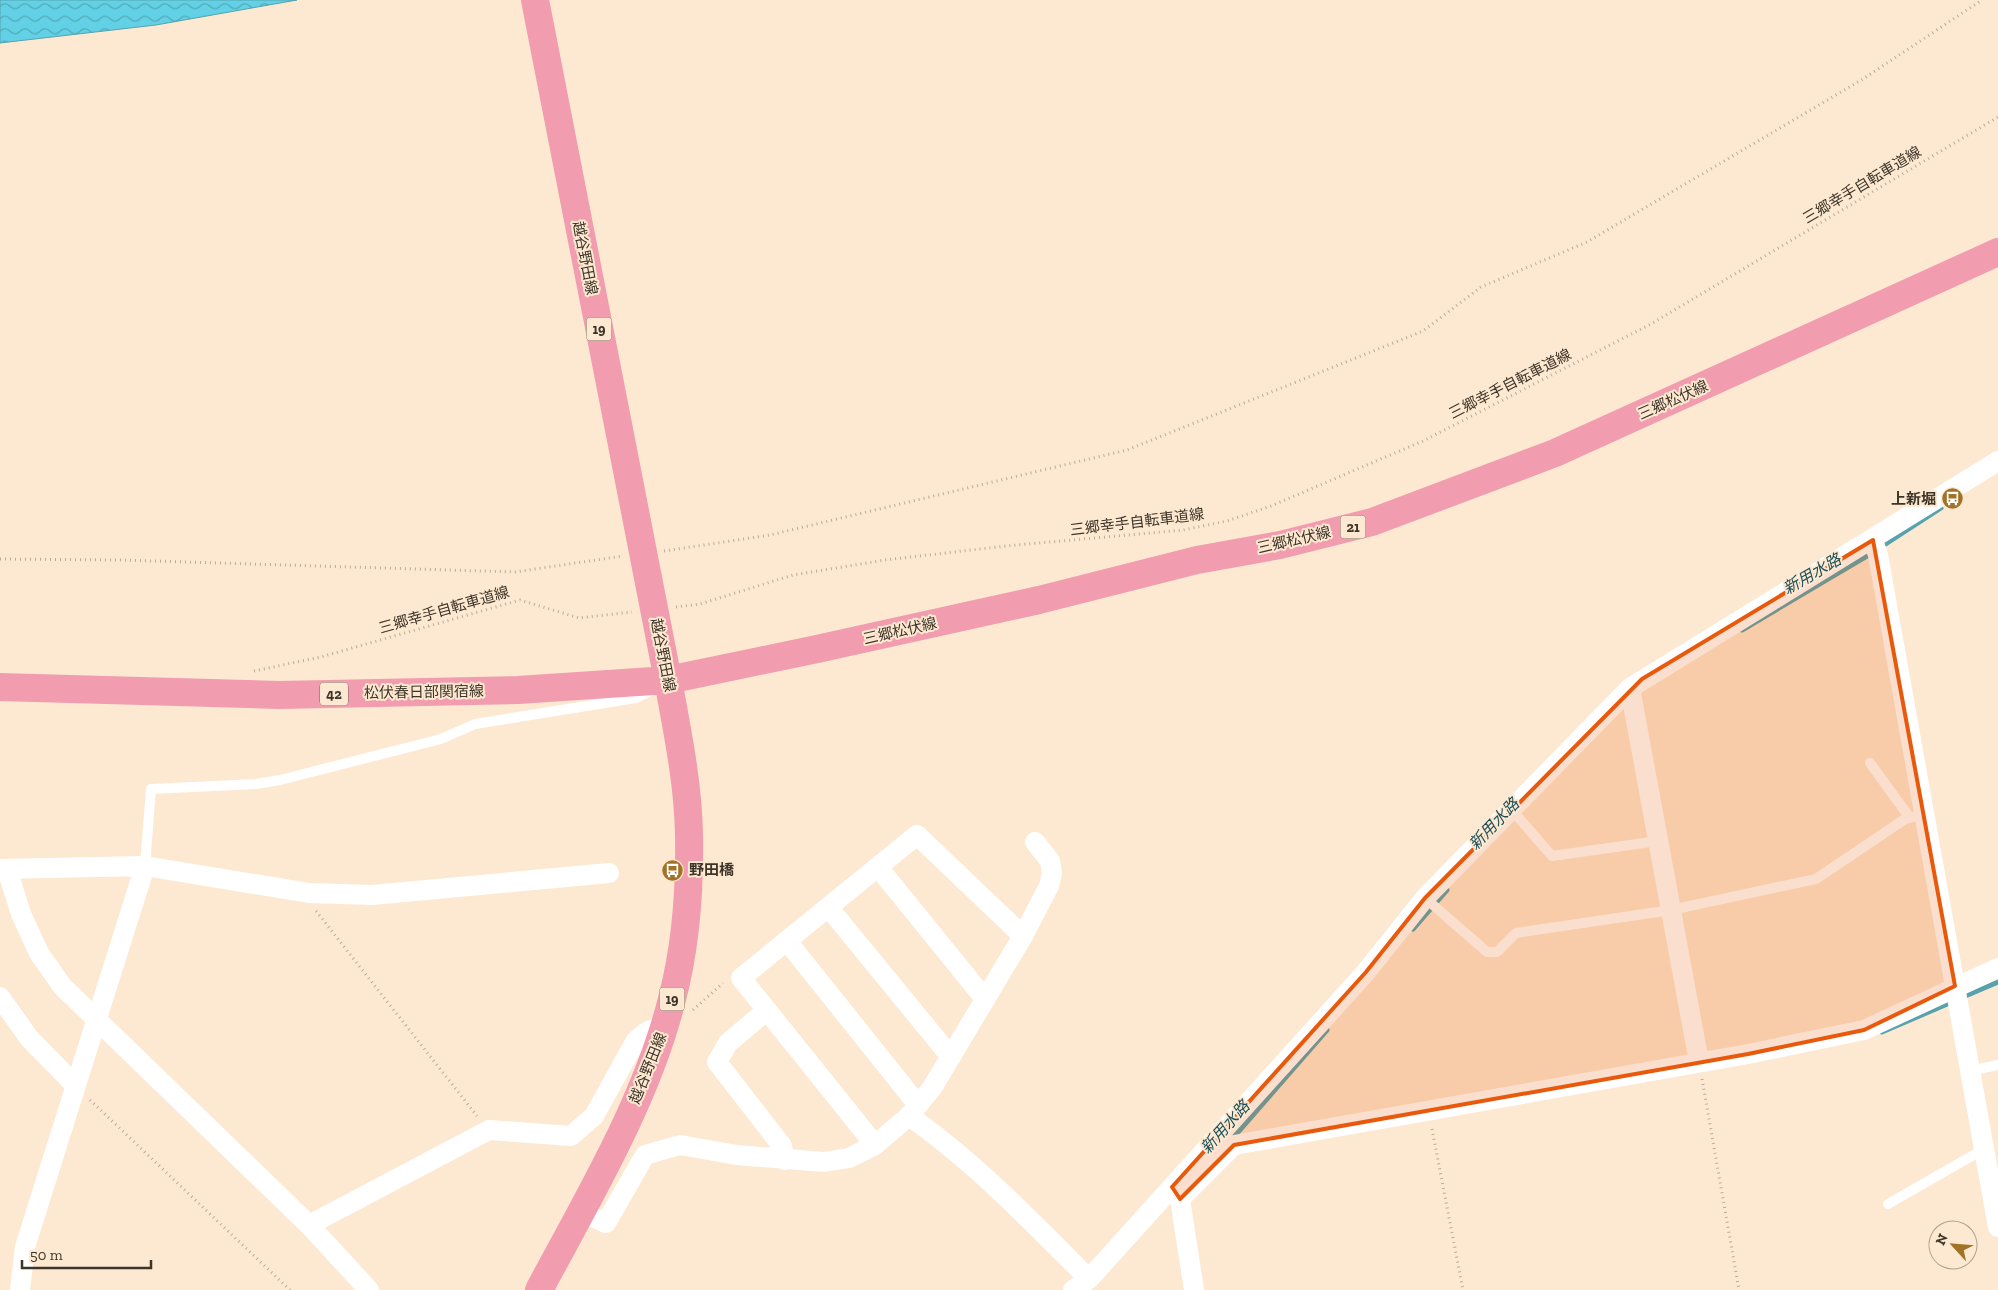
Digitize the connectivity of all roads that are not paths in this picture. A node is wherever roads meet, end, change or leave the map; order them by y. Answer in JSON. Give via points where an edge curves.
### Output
{"nodes":[{"id":1,"x":534,"y":0,"type":"edge"},
{"id":2,"x":1998,"y":252,"type":"edge"},
{"id":3,"x":1998,"y":461,"type":"edge"},
{"id":4,"x":1876,"y":546,"type":"junction"},
{"id":5,"x":666,"y":669,"type":"junction"},
{"id":6,"x":0,"y":687,"type":"edge"},
{"id":7,"x":1630,"y":688,"type":"junction"},
{"id":8,"x":1870,"y":763,"type":"dead end"},
{"id":9,"x":1511,"y":809,"type":"junction"},
{"id":10,"x":1917,"y":816,"type":"junction"},
{"id":11,"x":1658,"y":841,"type":"junction"},
{"id":12,"x":1035,"y":842,"type":"dead end"},
{"id":13,"x":144,"y":866,"type":"junction"},
{"id":14,"x":878,"y":867,"type":"junction"},
{"id":15,"x":4,"y":869,"type":"edge"},
{"id":16,"x":610,"y":873,"type":"dead end"},
{"id":17,"x":1425,"y":898,"type":"junction"},
{"id":18,"x":830,"y":908,"type":"junction"},
{"id":19,"x":1671,"y":910,"type":"junction"},
{"id":20,"x":1023,"y":936,"type":"junction"},
{"id":21,"x":787,"y":941,"type":"junction"},
{"id":22,"x":1998,"y":968,"type":"edge"},
{"id":23,"x":1955,"y":986,"type":"junction"},
{"id":24,"x":986,"y":999,"type":"junction"},
{"id":25,"x":2,"y":1003,"type":"edge"},
{"id":26,"x":767,"y":1010,"type":"junction"},
{"id":27,"x":95,"y":1020,"type":"junction"},
{"id":28,"x":675,"y":1022,"type":"junction"},
{"id":29,"x":951,"y":1057,"type":"junction"},
{"id":30,"x":1699,"y":1062,"type":"junction"},
{"id":31,"x":1998,"y":1065,"type":"edge"},
{"id":32,"x":1970,"y":1071,"type":"junction"},
{"id":33,"x":74,"y":1085,"type":"junction"},
{"id":34,"x":914,"y":1111,"type":"junction"},
{"id":35,"x":875,"y":1145,"type":"junction"},
{"id":36,"x":1984,"y":1149,"type":"junction"},
{"id":37,"x":784,"y":1160,"type":"junction"},
{"id":38,"x":1176,"y":1193,"type":"junction"},
{"id":39,"x":1888,"y":1204,"type":"dead end"},
{"id":40,"x":581,"y":1212,"type":"junction"},
{"id":41,"x":310,"y":1225,"type":"junction"},
{"id":42,"x":1998,"y":1227,"type":"edge"},
{"id":43,"x":1081,"y":1284,"type":"edge"},
{"id":44,"x":20,"y":1290,"type":"edge"},
{"id":45,"x":369,"y":1290,"type":"edge"},
{"id":46,"x":539,"y":1290,"type":"edge"},
{"id":47,"x":1194,"y":1290,"type":"edge"}],
"edges":[{"from":1,"to":5,"type":"main road","name":"越谷野田線","number":"19"},
{"from":2,"to":5,"type":"main road","name":"三郷松伏線","number":"21","via":[[1555,453],[1372,522],[1280,545],[1197,560],[1039,600]]},
{"from":3,"to":4,"type":"street"},
{"from":4,"to":7,"type":"street"},
{"from":4,"to":10,"type":"street"},
{"from":5,"to":6,"type":"main road","name":"松伏春日部関宿線","number":"42","via":[[518,690],[279,695]]},
{"from":5,"to":13,"type":"lane","via":[[636,698],[475,724],[441,739],[280,780],[150,789]]},
{"from":5,"to":28,"type":"main road","name":"越谷野田線","number":"19","via":[[689,832],[684,930],[673,998]]},
{"from":7,"to":9,"type":"street"},
{"from":7,"to":11,"type":"street"},
{"from":8,"to":10,"type":"lane"},
{"from":9,"to":11,"type":"lane","via":[[1552,856]]},
{"from":9,"to":17,"type":"street"},
{"from":10,"to":19,"type":"lane","via":[[1816,879]]},
{"from":10,"to":23,"type":"street"},
{"from":11,"to":19,"type":"street"},
{"from":12,"to":20,"type":"street","via":[[1050,861],[1052,873],[1049,886]]},
{"from":13,"to":15,"type":"street"},
{"from":13,"to":16,"type":"street","via":[[309,893],[372,895]]},
{"from":13,"to":27,"type":"street"},
{"from":14,"to":18,"type":"street"},
{"from":14,"to":20,"type":"street","via":[[917,835]]},
{"from":14,"to":24,"type":"street"},
{"from":15,"to":27,"type":"street","via":[[39,953],[62,986]]},
{"from":17,"to":19,"type":"lane","via":[[1487,952],[1497,952],[1516,933]]},
{"from":17,"to":38,"type":"street","via":[[1366,972]]},
{"from":18,"to":21,"type":"street"},
{"from":18,"to":29,"type":"street"},
{"from":19,"to":30,"type":"street"},
{"from":20,"to":24,"type":"street"},
{"from":21,"to":26,"type":"street","via":[[741,978]]},
{"from":21,"to":34,"type":"street"},
{"from":22,"to":23,"type":"street"},
{"from":23,"to":30,"type":"street","via":[[1864,1030]]},
{"from":23,"to":32,"type":"street"},
{"from":24,"to":29,"type":"street"},
{"from":25,"to":33,"type":"street","via":[[29,1038]]},
{"from":26,"to":35,"type":"street"},
{"from":26,"to":37,"type":"street","via":[[728,1043],[717,1062],[782,1146]]},
{"from":27,"to":33,"type":"street"},
{"from":27,"to":41,"type":"street","via":[[106,1027]]},
{"from":28,"to":40,"type":"main road","name":"越谷野田線","number":"19"},
{"from":28,"to":41,"type":"street","via":[[643,1032],[594,1116],[571,1136],[488,1130]]},
{"from":29,"to":34,"type":"street"},
{"from":30,"to":38,"type":"street","via":[[1234,1145]]},
{"from":31,"to":32,"type":"lane"},
{"from":32,"to":36,"type":"street"},
{"from":33,"to":44,"type":"street","via":[[25,1247]]},
{"from":34,"to":35,"type":"street"},
{"from":34,"to":43,"type":"street","via":[[928,1129],[1020,1210]]},
{"from":35,"to":37,"type":"street","via":[[849,1158],[833,1161]]},
{"from":36,"to":39,"type":"lane"},
{"from":36,"to":42,"type":"street"},
{"from":37,"to":40,"type":"street","via":[[680,1145],[645,1155],[606,1223]]},
{"from":38,"to":43,"type":"street"},
{"from":38,"to":47,"type":"street"},
{"from":40,"to":46,"type":"main road","name":"越谷野田線","number":"19"},
{"from":41,"to":45,"type":"street"}]}
